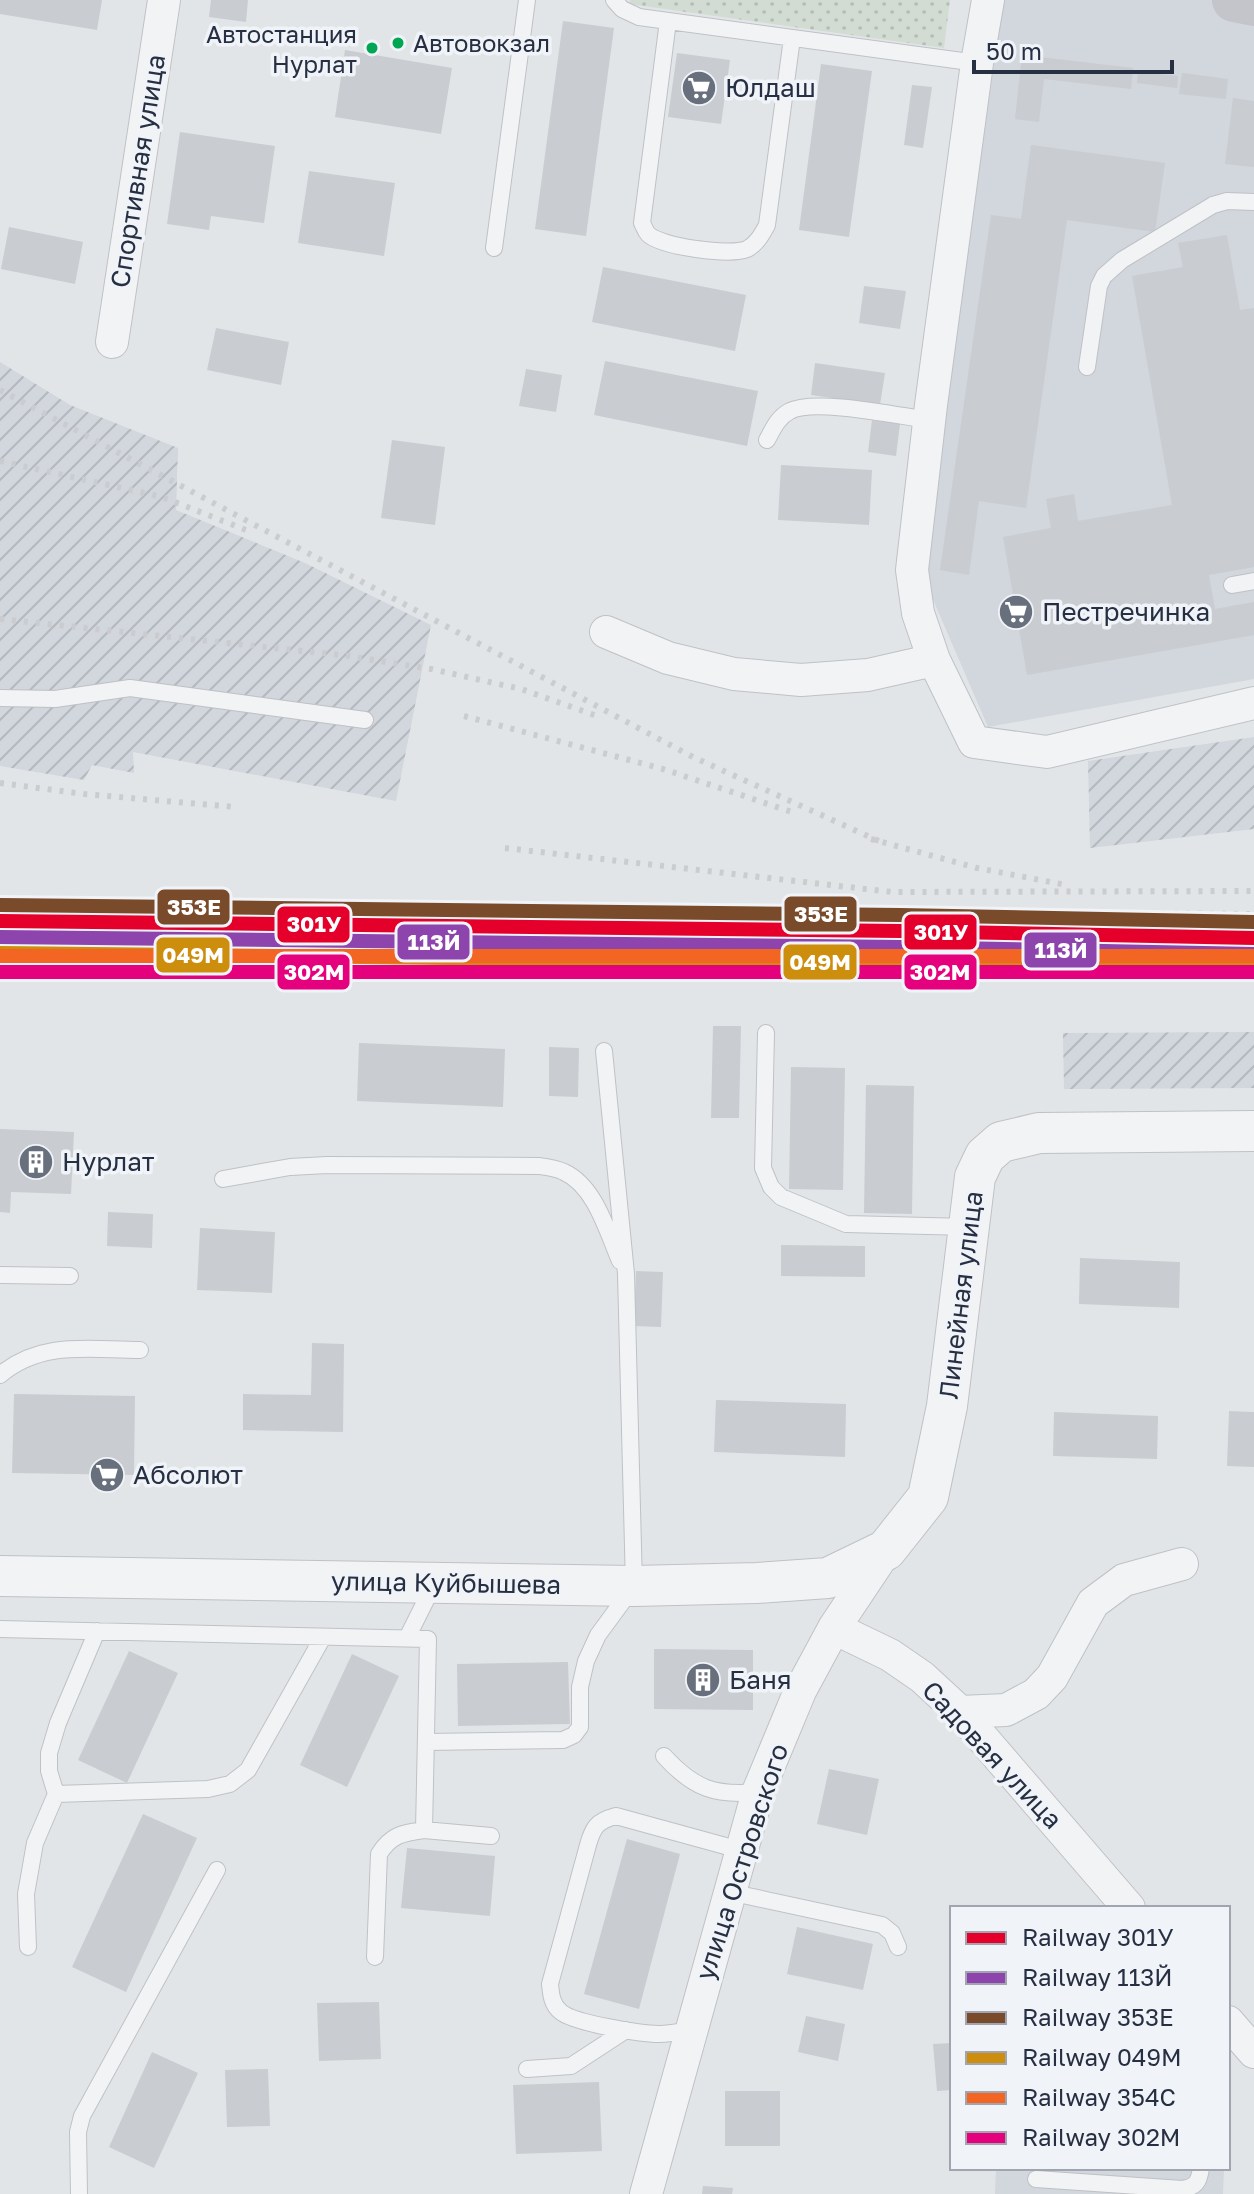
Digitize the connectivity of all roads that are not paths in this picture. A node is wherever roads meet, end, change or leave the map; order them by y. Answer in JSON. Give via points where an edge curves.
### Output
{"nodes":[{"id":1,"x":164,"y":0,"type":"edge"},
{"id":2,"x":527,"y":0,"type":"edge"},
{"id":3,"x":614,"y":0,"type":"edge"},
{"id":4,"x":988,"y":0,"type":"edge"},
{"id":5,"x":1234,"y":0,"type":"edge"},
{"id":6,"x":1254,"y":4,"type":"edge"},
{"id":7,"x":668,"y":21,"type":"junction"},
{"id":8,"x":792,"y":38,"type":"junction"},
{"id":9,"x":977,"y":63,"type":"junction"},
{"id":10,"x":1254,"y":202,"type":"edge"},
{"id":11,"x":494,"y":248,"type":"dead end"},
{"id":12,"x":112,"y":342,"type":"dead end"},
{"id":13,"x":1087,"y":367,"type":"dead end"},
{"id":14,"x":929,"y":420,"type":"junction"},
{"id":15,"x":767,"y":440,"type":"dead end"},
{"id":16,"x":1254,"y":581,"type":"edge"},
{"id":17,"x":1232,"y":585,"type":"dead end"},
{"id":18,"x":606,"y":632,"type":"dead end"},
{"id":19,"x":934,"y":660,"type":"junction"},
{"id":20,"x":0,"y":698,"type":"edge"},
{"id":21,"x":1254,"y":703,"type":"edge"},
{"id":22,"x":365,"y":720,"type":"dead end"},
{"id":23,"x":766,"y":1033,"type":"dead end"},
{"id":24,"x":604,"y":1051,"type":"dead end"},
{"id":25,"x":1254,"y":1131,"type":"edge"},
{"id":26,"x":223,"y":1179,"type":"dead end"},
{"id":27,"x":969,"y":1227,"type":"junction"},
{"id":28,"x":626,"y":1274,"type":"junction"},
{"id":29,"x":0,"y":1275,"type":"edge"},
{"id":30,"x":70,"y":1276,"type":"dead end"},
{"id":31,"x":140,"y":1350,"type":"dead end"},
{"id":32,"x":0,"y":1375,"type":"edge"},
{"id":33,"x":886,"y":1550,"type":"junction"},
{"id":34,"x":1182,"y":1564,"type":"dead end"},
{"id":35,"x":0,"y":1576,"type":"edge"},
{"id":36,"x":435,"y":1583,"type":"junction"},
{"id":37,"x":634,"y":1586,"type":"junction"},
{"id":38,"x":834,"y":1628,"type":"junction"},
{"id":39,"x":0,"y":1629,"type":"edge"},
{"id":40,"x":97,"y":1631,"type":"junction"},
{"id":41,"x":323,"y":1637,"type":"junction"},
{"id":42,"x":407,"y":1638,"type":"junction"},
{"id":43,"x":960,"y":1712,"type":"junction"},
{"id":44,"x":426,"y":1742,"type":"junction"},
{"id":45,"x":664,"y":1756,"type":"dead end"},
{"id":46,"x":758,"y":1792,"type":"junction"},
{"id":47,"x":56,"y":1794,"type":"junction"},
{"id":48,"x":424,"y":1830,"type":"junction"},
{"id":49,"x":491,"y":1836,"type":"dead end"},
{"id":50,"x":740,"y":1850,"type":"junction"},
{"id":51,"x":217,"y":1870,"type":"dead end"},
{"id":52,"x":729,"y":1892,"type":"junction"},
{"id":53,"x":1127,"y":1906,"type":"edge"},
{"id":54,"x":28,"y":1947,"type":"dead end"},
{"id":55,"x":898,"y":1947,"type":"dead end"},
{"id":56,"x":375,"y":1957,"type":"dead end"},
{"id":57,"x":1230,"y":2024,"type":"edge"},
{"id":58,"x":626,"y":2030,"type":"junction"},
{"id":59,"x":691,"y":2030,"type":"junction"},
{"id":60,"x":1254,"y":2052,"type":"edge"},
{"id":61,"x":527,"y":2069,"type":"dead end"},
{"id":62,"x":1201,"y":2170,"type":"edge"},
{"id":63,"x":1036,"y":2179,"type":"dead end"},
{"id":64,"x":79,"y":2194,"type":"edge"},
{"id":65,"x":646,"y":2194,"type":"edge"}],
"edges":[{"from":1,"to":12,"type":"street","name":"Спортивная улица"},
{"from":2,"to":11,"type":"lane"},
{"from":3,"to":7,"type":"lane","via":[[639,17]]},
{"from":4,"to":9,"type":"street"},
{"from":5,"to":6,"type":"main road"},
{"from":7,"to":8,"type":"lane"},
{"from":7,"to":8,"type":"lane","via":[[642,223],[648,234],[665,243],[704,249],[747,249],[767,225]]},
{"from":8,"to":9,"type":"lane"},
{"from":9,"to":14,"type":"street"},
{"from":10,"to":13,"type":"lane","via":[[1213,205],[1111,268],[1099,286]]},
{"from":14,"to":15,"type":"lane","via":[[802,406],[780,418]]},
{"from":14,"to":19,"type":"street","via":[[912,570],[918,613]]},
{"from":16,"to":17,"type":"lane"},
{"from":18,"to":19,"type":"street","via":[[668,658],[734,674],[801,680],[868,675]]},
{"from":19,"to":21,"type":"street","via":[[974,742],[997,747],[1047,752]]},
{"from":20,"to":22,"type":"lane","via":[[55,699],[130,688]]},
{"from":23,"to":27,"type":"lane","via":[[763,1168],[781,1197],[846,1224]]},
{"from":24,"to":28,"type":"lane"},
{"from":25,"to":27,"type":"street","name":"Линейная улица","via":[[1039,1133],[1001,1142],[985,1156],[975,1177]]},
{"from":26,"to":28,"type":"lane","via":[[338,1164],[562,1170],[588,1192]]},
{"from":27,"to":33,"type":"street","name":"Линейная улица","via":[[947,1406],[928,1497]]},
{"from":28,"to":37,"type":"lane"},
{"from":29,"to":30,"type":"lane"},
{"from":31,"to":32,"type":"lane","via":[[38,1352]]},
{"from":33,"to":37,"type":"street","name":"улица Куйбышева","via":[[828,1578]]},
{"from":33,"to":38,"type":"street","name":"улица Островского"},
{"from":34,"to":43,"type":"street","via":[[1124,1580],[1093,1603],[1052,1677],[1036,1694],[1006,1710]]},
{"from":35,"to":36,"type":"street","name":"улица Куйбышева"},
{"from":36,"to":37,"type":"street","name":"улица Куйбышева"},
{"from":36,"to":42,"type":"lane"},
{"from":37,"to":44,"type":"lane","via":[[586,1661],[580,1727],[574,1735],[563,1740]]},
{"from":38,"to":43,"type":"street","name":"Садовая улица","via":[[890,1655]]},
{"from":38,"to":46,"type":"street","name":"улица Островского","via":[[800,1691]]},
{"from":39,"to":40,"type":"lane"},
{"from":40,"to":41,"type":"lane"},
{"from":40,"to":47,"type":"lane","via":[[49,1753]]},
{"from":41,"to":42,"type":"lane"},
{"from":41,"to":47,"type":"lane","via":[[248,1770],[230,1784]]},
{"from":42,"to":44,"type":"lane","via":[[428,1639]]},
{"from":43,"to":53,"type":"street","name":"Садовая улица"},
{"from":44,"to":48,"type":"lane"},
{"from":45,"to":46,"type":"lane","via":[[682,1776],[706,1789]]},
{"from":46,"to":50,"type":"street","name":"улица Островского"},
{"from":47,"to":54,"type":"lane","via":[[35,1843],[26,1894]]},
{"from":48,"to":49,"type":"lane"},
{"from":48,"to":56,"type":"lane","via":[[399,1833],[379,1854]]},
{"from":50,"to":52,"type":"street","name":"улица Островского"},
{"from":50,"to":58,"type":"lane","via":[[616,1816],[593,1828],[550,1984],[551,1997],[562,2014],[575,2020]]},
{"from":51,"to":64,"type":"lane","via":[[82,2116]]},
{"from":52,"to":55,"type":"lane","via":[[882,1925]]},
{"from":52,"to":59,"type":"street","name":"улица Островского"},
{"from":57,"to":60,"type":"street"},
{"from":58,"to":59,"type":"lane"},
{"from":58,"to":61,"type":"lane","via":[[571,2066]]},
{"from":59,"to":65,"type":"street","name":"улица Островского"},
{"from":62,"to":63,"type":"lane","via":[[1193,2187],[1182,2189]]}]}
